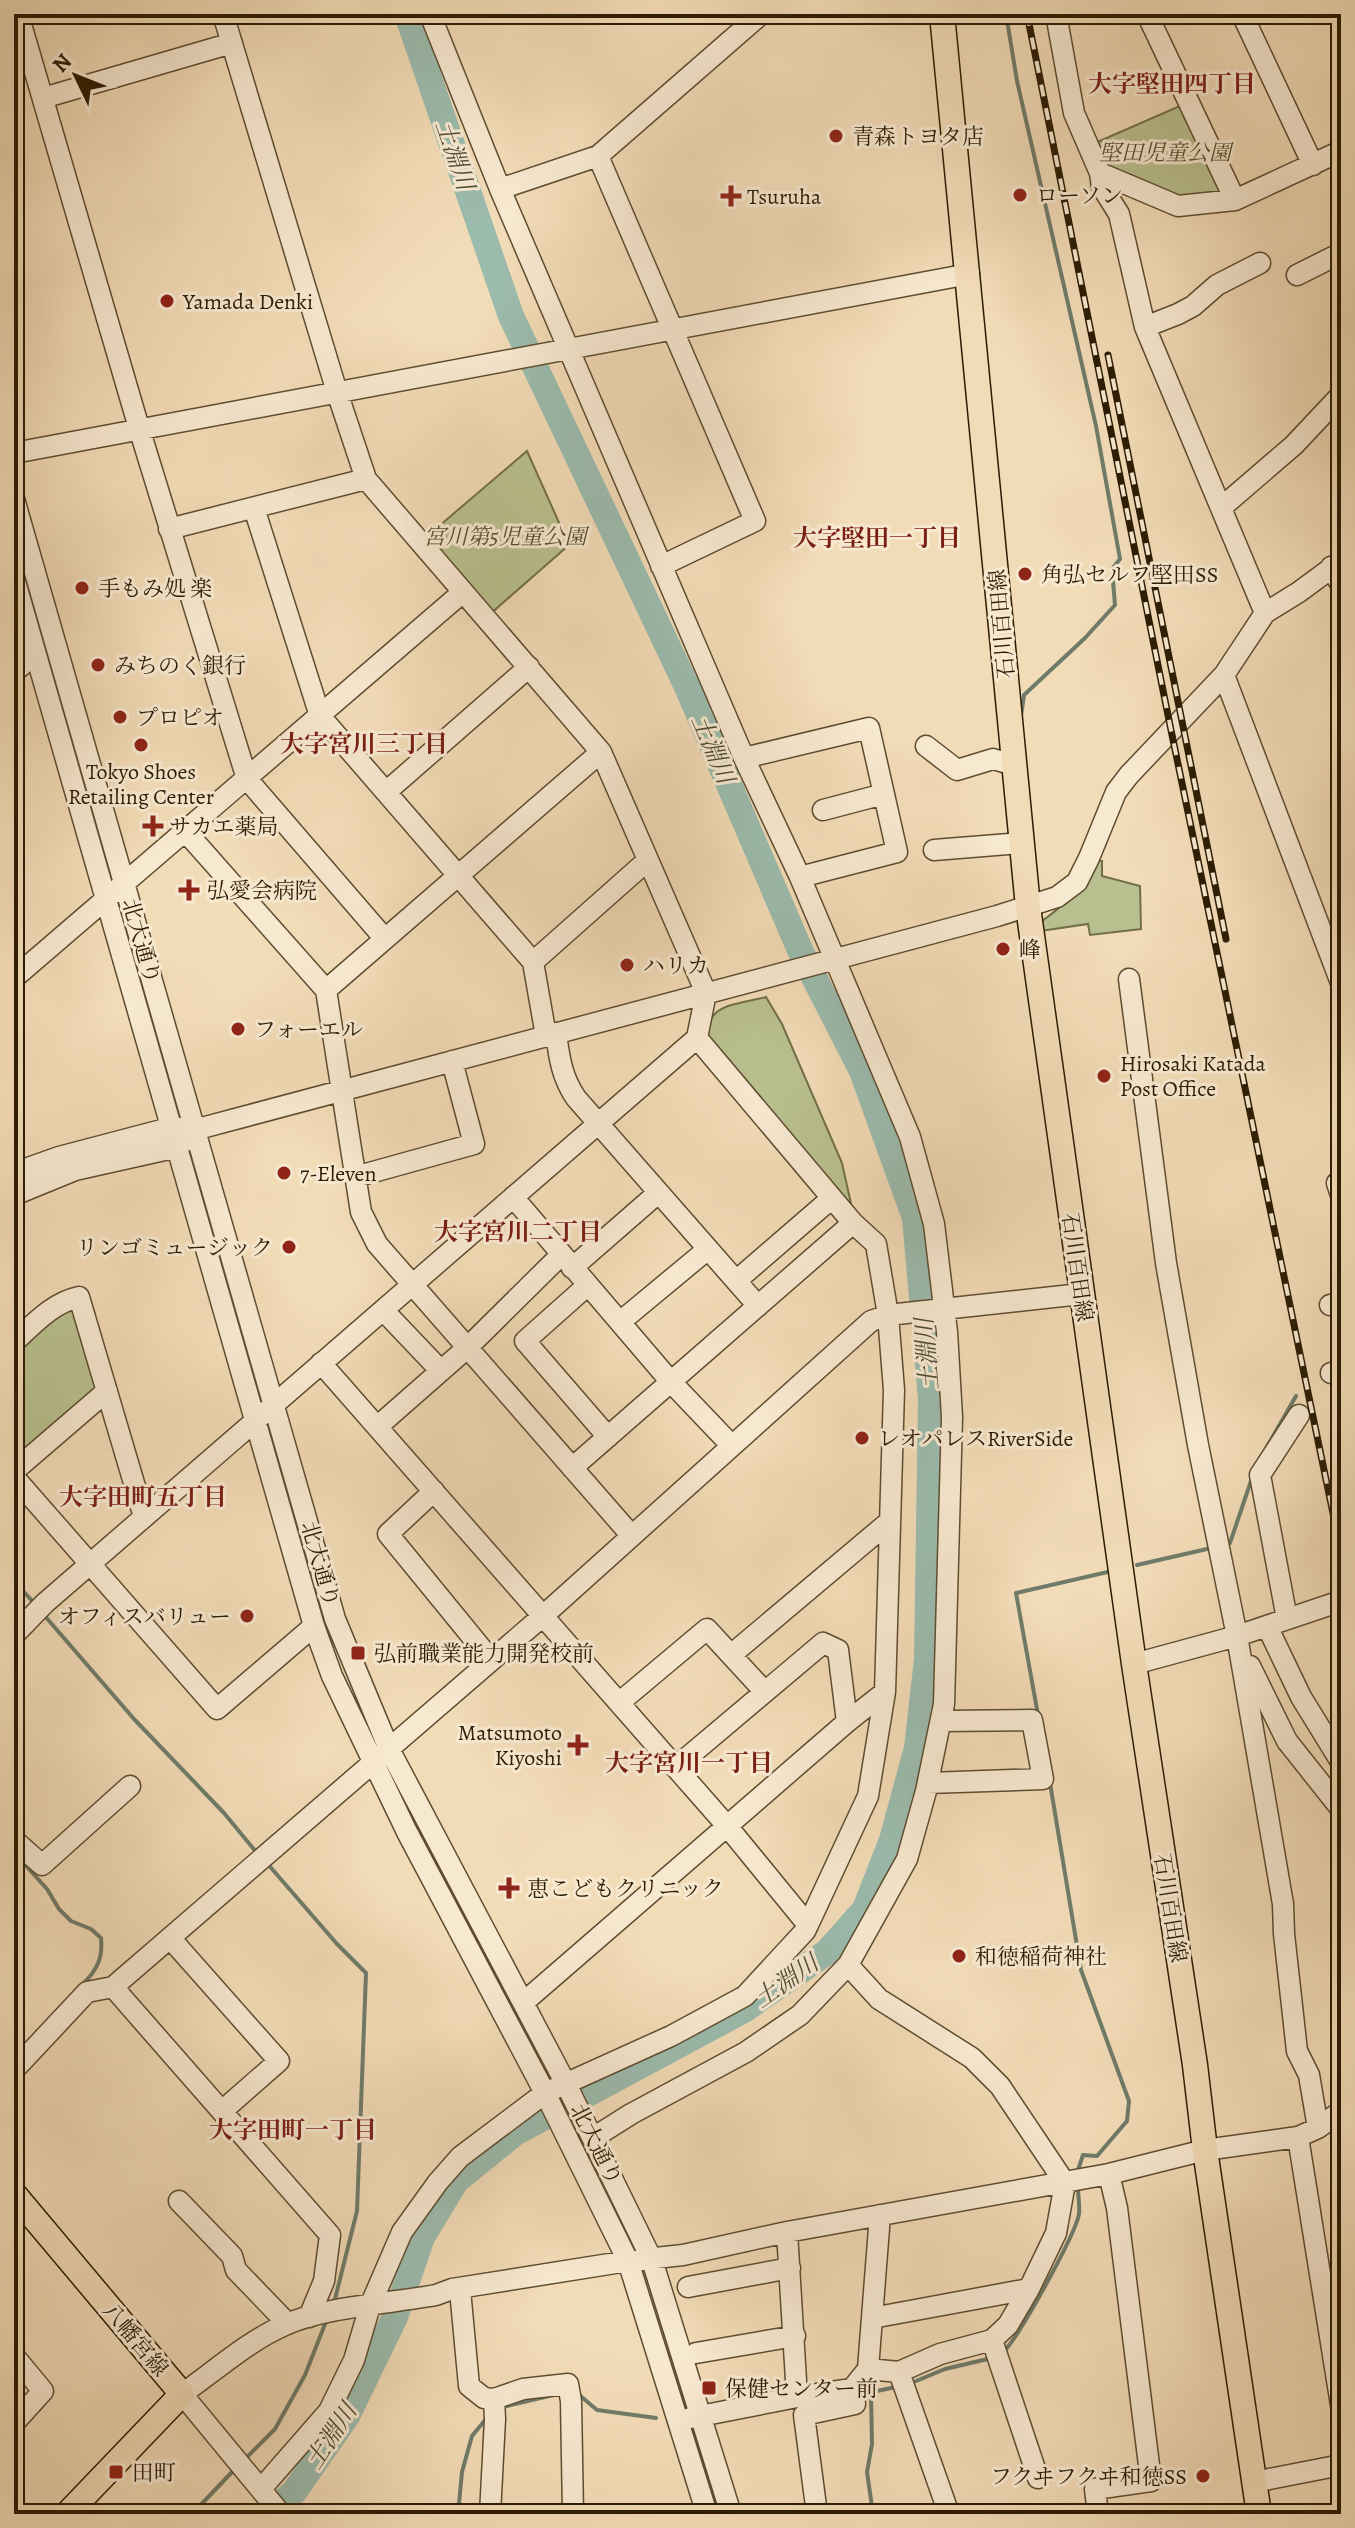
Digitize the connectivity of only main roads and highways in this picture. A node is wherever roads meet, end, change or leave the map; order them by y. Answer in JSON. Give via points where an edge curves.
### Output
{"nodes":[{"id":1,"x":942,"y":14,"type":"edge"},
{"id":2,"x":14,"y":2194,"type":"edge"},
{"id":3,"x":67,"y":2514,"type":"edge"},
{"id":4,"x":1259,"y":2514,"type":"edge"}],
"edges":[{"from":1,"to":4,"type":"main road","name":"石川百田線","via":[[1028,907]]},
{"from":2,"to":3,"type":"main road","name":"八幡宮線","via":[[182,2394]]}]}
